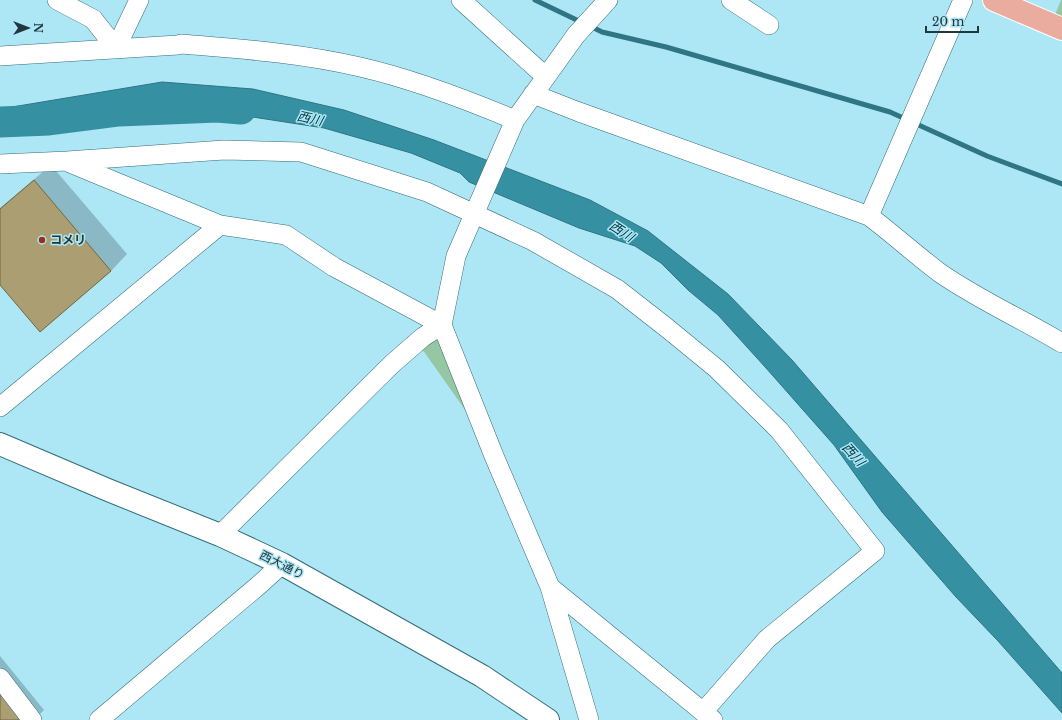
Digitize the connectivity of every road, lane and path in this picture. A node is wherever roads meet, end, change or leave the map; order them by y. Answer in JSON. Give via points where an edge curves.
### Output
{"nodes":[{"id":1,"x":57,"y":0,"type":"edge"},
{"id":2,"x":139,"y":0,"type":"edge"},
{"id":3,"x":461,"y":0,"type":"edge"},
{"id":4,"x":608,"y":0,"type":"edge"},
{"id":5,"x":731,"y":0,"type":"edge"},
{"id":6,"x":963,"y":0,"type":"edge"},
{"id":7,"x":994,"y":0,"type":"edge"},
{"id":8,"x":769,"y":25,"type":"dead end"},
{"id":9,"x":1062,"y":29,"type":"edge"},
{"id":10,"x":116,"y":48,"type":"junction"},
{"id":11,"x":0,"y":56,"type":"edge"},
{"id":12,"x":546,"y":77,"type":"junction"},
{"id":13,"x":532,"y":94,"type":"junction"},
{"id":14,"x":515,"y":120,"type":"junction"},
{"id":15,"x":67,"y":162,"type":"junction"},
{"id":16,"x":0,"y":164,"type":"edge"},
{"id":17,"x":476,"y":209,"type":"junction"},
{"id":18,"x":868,"y":216,"type":"junction"},
{"id":19,"x":220,"y":225,"type":"junction"},
{"id":20,"x":442,"y":325,"type":"junction"},
{"id":21,"x":1062,"y":343,"type":"edge"},
{"id":22,"x":0,"y":407,"type":"edge"},
{"id":23,"x":0,"y":444,"type":"edge"},
{"id":24,"x":220,"y":535,"type":"junction"},
{"id":25,"x":282,"y":564,"type":"junction"},
{"id":26,"x":550,"y":587,"type":"junction"},
{"id":27,"x":0,"y":678,"type":"edge"},
{"id":28,"x":708,"y":716,"type":"edge"},
{"id":29,"x":32,"y":720,"type":"edge"},
{"id":30,"x":99,"y":720,"type":"edge"},
{"id":31,"x":548,"y":720,"type":"edge"},
{"id":32,"x":589,"y":720,"type":"edge"}],
"edges":[{"from":1,"to":10,"type":"street","via":[[93,19]]},
{"from":2,"to":10,"type":"street"},
{"from":3,"to":12,"type":"street"},
{"from":4,"to":12,"type":"street","via":[[576,35]]},
{"from":5,"to":8,"type":"street"},
{"from":6,"to":18,"type":"street"},
{"from":7,"to":9,"type":"main road"},
{"from":10,"to":11,"type":"street"},
{"from":10,"to":14,"type":"street","via":[[181,44],[283,53],[352,65],[456,96]]},
{"from":12,"to":13,"type":"street"},
{"from":13,"to":14,"type":"street"},
{"from":13,"to":18,"type":"street"},
{"from":14,"to":17,"type":"street"},
{"from":15,"to":16,"type":"street"},
{"from":15,"to":17,"type":"street","via":[[224,150],[301,152]]},
{"from":15,"to":19,"type":"street"},
{"from":17,"to":20,"type":"street","via":[[456,256]]},
{"from":17,"to":28,"type":"street","via":[[617,289],[716,369],[779,430],[876,551],[767,639]]},
{"from":18,"to":21,"type":"street","via":[[898,237],[940,273]]},
{"from":19,"to":20,"type":"street","via":[[286,235],[334,267]]},
{"from":19,"to":22,"type":"street"},
{"from":20,"to":24,"type":"street","via":[[423,337],[392,364]]},
{"from":20,"to":26,"type":"street"},
{"from":23,"to":24,"type":"street","name":"西大通り"},
{"from":24,"to":25,"type":"street","name":"西大通り"},
{"from":25,"to":30,"type":"street"},
{"from":25,"to":31,"type":"street","name":"西大通り","via":[[482,676]]},
{"from":26,"to":28,"type":"street"},
{"from":26,"to":32,"type":"street"},
{"from":27,"to":29,"type":"street"}]}
